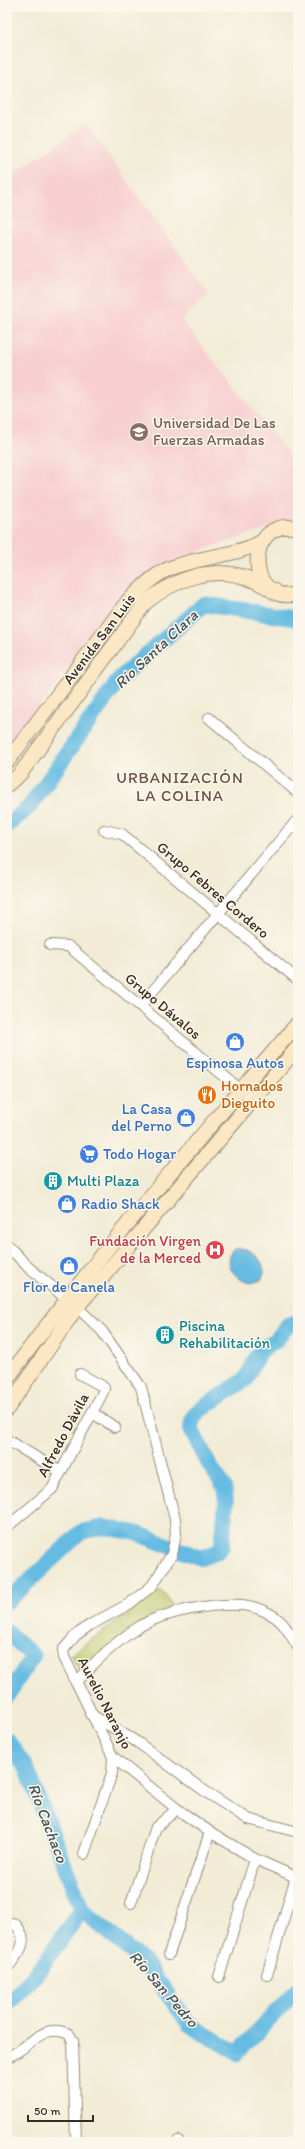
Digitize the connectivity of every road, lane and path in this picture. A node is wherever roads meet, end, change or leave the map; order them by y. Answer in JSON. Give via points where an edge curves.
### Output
{"nodes":[{"id":1,"x":298,"y":528,"type":"edge"},
{"id":2,"x":262,"y":541,"type":"junction"},
{"id":3,"x":275,"y":591,"type":"junction"},
{"id":4,"x":296,"y":596,"type":"edge"},
{"id":5,"x":209,"y":718,"type":"dead end"},
{"id":6,"x":7,"y":762,"type":"edge"},
{"id":7,"x":7,"y":785,"type":"edge"},
{"id":8,"x":298,"y":793,"type":"edge"},
{"id":9,"x":298,"y":819,"type":"edge"},
{"id":10,"x":104,"y":830,"type":"dead end"},
{"id":11,"x":218,"y":913,"type":"junction"},
{"id":12,"x":50,"y":945,"type":"dead end"},
{"id":13,"x":298,"y":980,"type":"edge"},
{"id":14,"x":141,"y":1005,"type":"junction"},
{"id":15,"x":298,"y":1023,"type":"edge"},
{"id":16,"x":298,"y":1047,"type":"edge"},
{"id":17,"x":240,"y":1090,"type":"junction"},
{"id":18,"x":253,"y":1100,"type":"junction"},
{"id":19,"x":142,"y":1205,"type":"junction"},
{"id":20,"x":155,"y":1215,"type":"junction"},
{"id":21,"x":7,"y":1245,"type":"edge"},
{"id":22,"x":66,"y":1298,"type":"junction"},
{"id":23,"x":78,"y":1307,"type":"junction"},
{"id":24,"x":51,"y":1318,"type":"junction"},
{"id":25,"x":63,"y":1326,"type":"junction"},
{"id":26,"x":80,"y":1374,"type":"dead end"},
{"id":27,"x":7,"y":1379,"type":"edge"},
{"id":28,"x":7,"y":1409,"type":"edge"},
{"id":29,"x":92,"y":1413,"type":"junction"},
{"id":30,"x":115,"y":1428,"type":"dead end"},
{"id":31,"x":7,"y":1440,"type":"edge"},
{"id":32,"x":61,"y":1472,"type":"junction"},
{"id":33,"x":7,"y":1527,"type":"edge"},
{"id":34,"x":298,"y":1647,"type":"edge"},
{"id":35,"x":76,"y":1683,"type":"junction"},
{"id":36,"x":90,"y":1714,"type":"junction"},
{"id":37,"x":113,"y":1757,"type":"junction"},
{"id":38,"x":177,"y":1809,"type":"junction"},
{"id":39,"x":210,"y":1832,"type":"junction"},
{"id":40,"x":298,"y":1832,"type":"edge"},
{"id":41,"x":84,"y":1854,"type":"dead end"},
{"id":42,"x":255,"y":1859,"type":"junction"},
{"id":43,"x":297,"y":1878,"type":"edge"},
{"id":44,"x":131,"y":1903,"type":"dead end"},
{"id":45,"x":7,"y":1923,"type":"edge"},
{"id":46,"x":169,"y":1954,"type":"dead end"},
{"id":47,"x":7,"y":1968,"type":"edge"},
{"id":48,"x":267,"y":1975,"type":"dead end"},
{"id":49,"x":219,"y":1977,"type":"dead end"},
{"id":50,"x":7,"y":2057,"type":"edge"},
{"id":51,"x":76,"y":2142,"type":"edge"}],
"edges":[{"from":1,"to":2,"type":"main road","name":"Avenida San Luis","via":[[278,529]]},
{"from":2,"to":3,"type":"main road","via":[[256,556],[256,565],[262,580]]},
{"from":2,"to":6,"type":"main road","name":"Avenida San Luis","via":[[241,550],[165,570],[152,579],[128,601]]},
{"from":3,"to":4,"type":"main road","name":"Avenida San Luis"},
{"from":3,"to":7,"type":"main road","name":"Avenida San Luis","via":[[249,578],[226,573],[187,578],[158,592],[145,603],[20,774]]},
{"from":5,"to":8,"type":"street"},
{"from":9,"to":11,"type":"street"},
{"from":10,"to":11,"type":"street","name":"Grupo Febres Cordero","via":[[122,834]]},
{"from":11,"to":13,"type":"street","name":"Grupo Febres Cordero"},
{"from":11,"to":14,"type":"street"},
{"from":12,"to":14,"type":"street","name":"Grupo Dávalos","via":[[68,946]]},
{"from":14,"to":17,"type":"street","name":"Grupo Dávalos"},
{"from":15,"to":17,"type":"main road"},
{"from":16,"to":18,"type":"main road"},
{"from":17,"to":18,"type":"street","name":"Grupo Dávalos"},
{"from":17,"to":19,"type":"main road"},
{"from":18,"to":20,"type":"main road"},
{"from":19,"to":20,"type":"main road"},
{"from":19,"to":22,"type":"main road"},
{"from":20,"to":23,"type":"main road"},
{"from":21,"to":22,"type":"street","name":"Aurelio Naranjo","via":[[29,1268]]},
{"from":22,"to":23,"type":"street","name":"Aurelio Naranjo"},
{"from":22,"to":24,"type":"main road"},
{"from":23,"to":25,"type":"main road"},
{"from":23,"to":35,"type":"street","name":"Aurelio Naranjo","via":[[102,1331],[141,1387],[175,1519],[176,1534],[172,1554],[152,1586],[129,1604],[76,1635],[63,1650]]},
{"from":24,"to":25,"type":"main road"},
{"from":24,"to":27,"type":"main road"},
{"from":25,"to":28,"type":"main road"},
{"from":26,"to":29,"type":"street","name":"Alfredo Dàvila","via":[[104,1388]]},
{"from":29,"to":30,"type":"street"},
{"from":29,"to":32,"type":"street","name":"Alfredo Dàvila"},
{"from":31,"to":32,"type":"street"},
{"from":32,"to":33,"type":"street","name":"Alfredo Dàvila","via":[[52,1489]]},
{"from":34,"to":35,"type":"street","via":[[280,1621],[256,1608],[242,1605],[169,1614],[144,1624],[122,1638]]},
{"from":35,"to":36,"type":"street","name":"Aurelio Naranjo"},
{"from":36,"to":37,"type":"street","name":"Aurelio Naranjo"},
{"from":36,"to":40,"type":"street","via":[[137,1742],[248,1819]]},
{"from":37,"to":38,"type":"street","name":"Aurelio Naranjo"},
{"from":37,"to":41,"type":"street","via":[[112,1773]]},
{"from":38,"to":39,"type":"street","name":"Aurelio Naranjo"},
{"from":38,"to":44,"type":"street","via":[[156,1827]]},
{"from":39,"to":42,"type":"street","name":"Aurelio Naranjo"},
{"from":39,"to":46,"type":"street"},
{"from":42,"to":43,"type":"street","name":"Aurelio Naranjo"},
{"from":42,"to":49,"type":"street"},
{"from":43,"to":48,"type":"street"},
{"from":45,"to":47,"type":"street","via":[[16,1926],[24,1941],[23,1948]]},
{"from":50,"to":51,"type":"street","via":[[41,2033],[52,2030],[69,2034],[74,2041]]}]}
